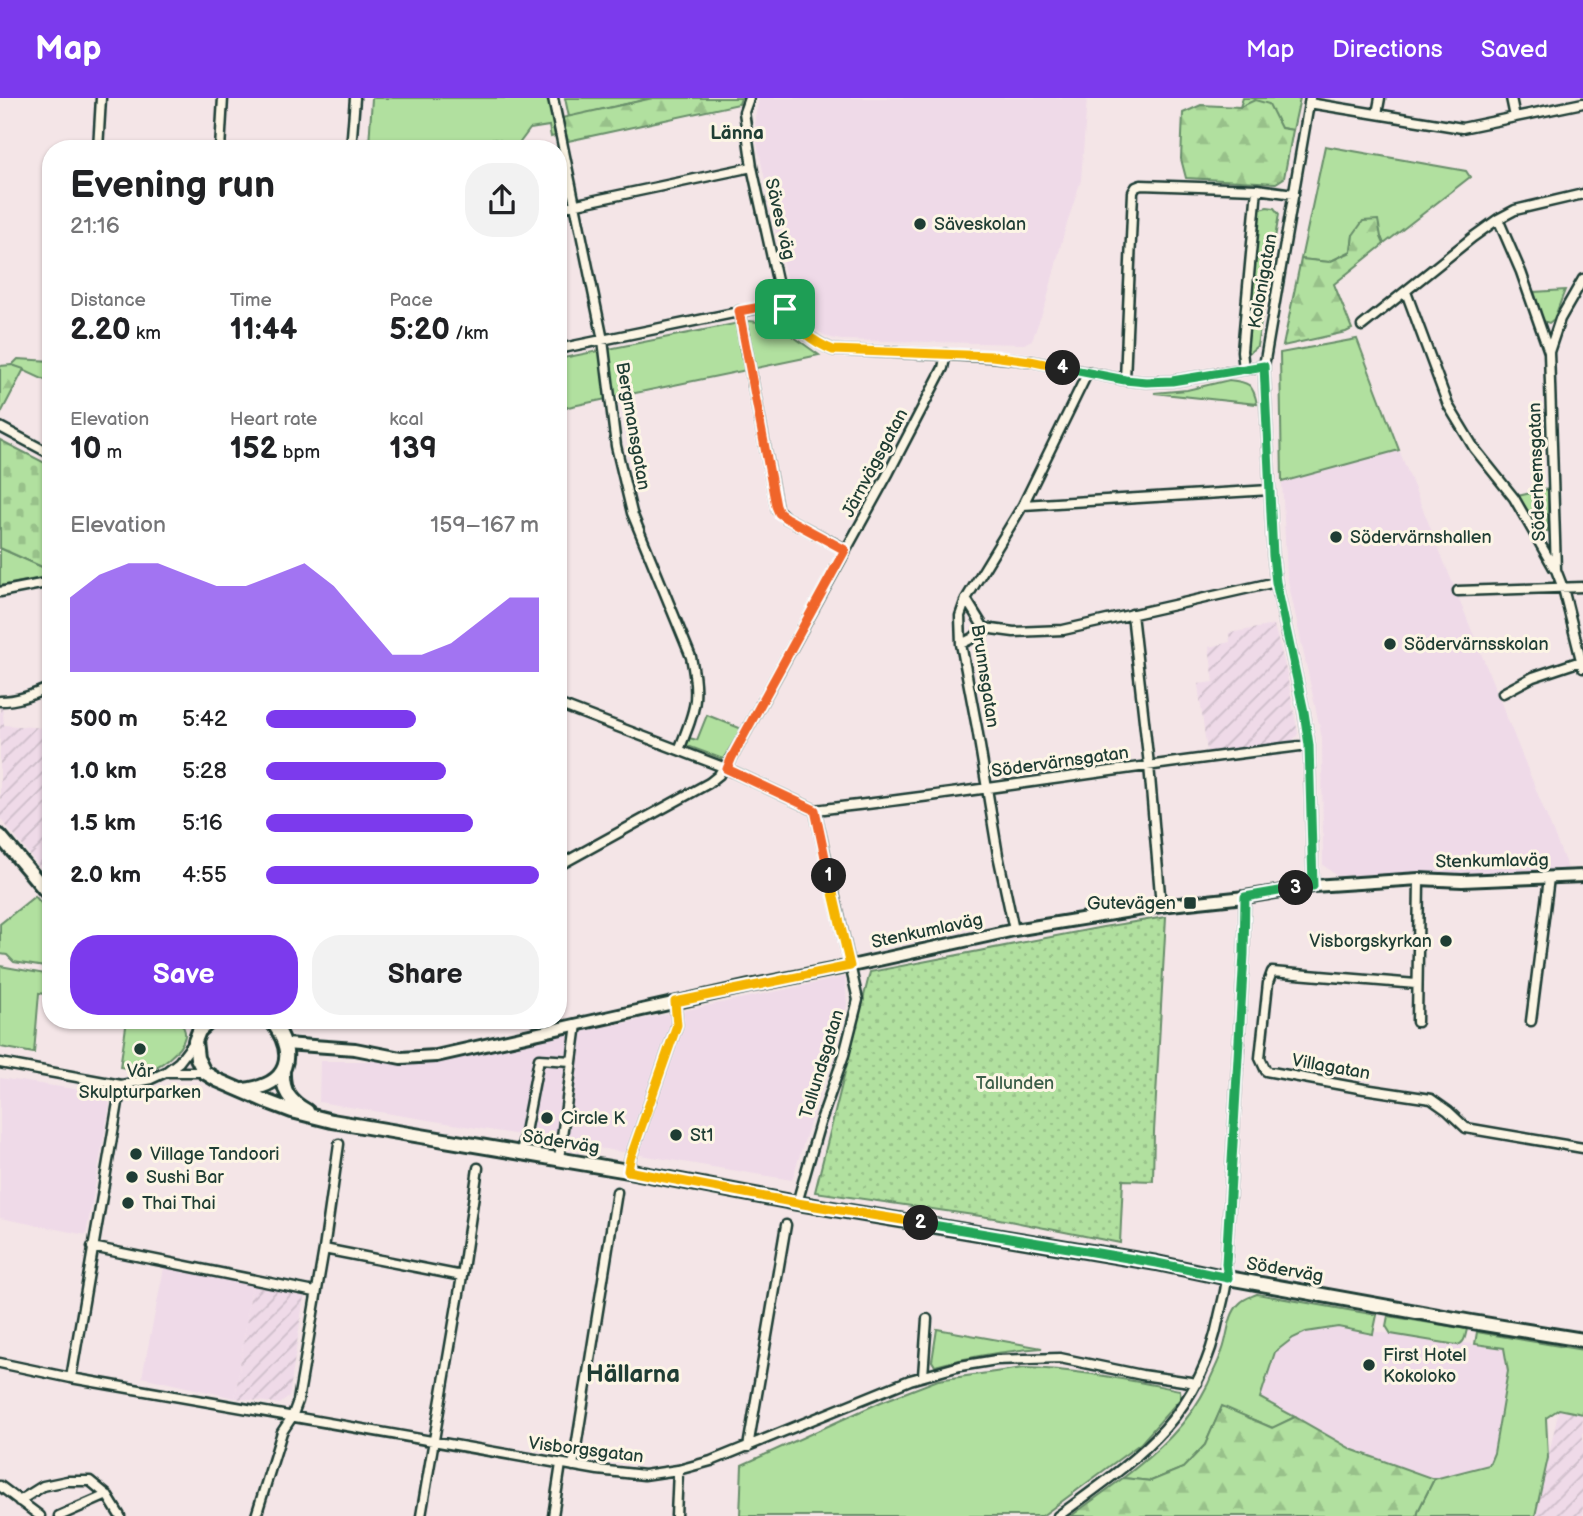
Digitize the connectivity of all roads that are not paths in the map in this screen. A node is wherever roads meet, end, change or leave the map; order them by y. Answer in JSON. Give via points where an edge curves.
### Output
{"nodes":[{"id":1,"x":101,"y":98,"type":"edge"},
{"id":2,"x":223,"y":98,"type":"edge"},
{"id":3,"x":355,"y":98,"type":"edge"},
{"id":4,"x":553,"y":98,"type":"edge"},
{"id":5,"x":749,"y":98,"type":"edge"},
{"id":6,"x":1380,"y":98,"type":"edge"},
{"id":7,"x":1511,"y":98,"type":"edge"},
{"id":8,"x":1309,"y":100,"type":"edge"},
{"id":9,"x":1583,"y":103,"type":"edge"},
{"id":10,"x":1377,"y":114,"type":"junction"},
{"id":11,"x":1515,"y":117,"type":"junction"},
{"id":12,"x":99,"y":140,"type":"edge"},
{"id":13,"x":221,"y":140,"type":"edge"},
{"id":14,"x":352,"y":140,"type":"edge"},
{"id":15,"x":562,"y":140,"type":"edge"},
{"id":16,"x":567,"y":163,"type":"edge"},
{"id":17,"x":752,"y":167,"type":"junction"},
{"id":18,"x":1257,"y":189,"type":"junction"},
{"id":19,"x":1294,"y":194,"type":"junction"},
{"id":20,"x":1583,"y":194,"type":"edge"},
{"id":21,"x":576,"y":204,"type":"junction"},
{"id":22,"x":567,"y":206,"type":"edge"},
{"id":23,"x":1498,"y":219,"type":"junction"},
{"id":24,"x":1583,"y":279,"type":"edge"},
{"id":25,"x":1406,"y":292,"type":"junction"},
{"id":26,"x":782,"y":303,"type":"junction"},
{"id":27,"x":739,"y":311,"type":"junction"},
{"id":28,"x":1363,"y":326,"type":"dead end"},
{"id":29,"x":603,"y":340,"type":"junction"},
{"id":30,"x":567,"y":347,"type":"edge"},
{"id":31,"x":1549,"y":352,"type":"junction"},
{"id":32,"x":946,"y":354,"type":"junction"},
{"id":33,"x":1264,"y":366,"type":"junction"},
{"id":34,"x":1244,"y":369,"type":"junction"},
{"id":35,"x":1088,"y":372,"type":"junction"},
{"id":36,"x":1125,"y":380,"type":"junction"},
{"id":37,"x":0,"y":427,"type":"edge"},
{"id":38,"x":42,"y":449,"type":"edge"},
{"id":39,"x":1270,"y":490,"type":"junction"},
{"id":40,"x":1023,"y":505,"type":"junction"},
{"id":41,"x":845,"y":550,"type":"junction"},
{"id":42,"x":1556,"y":570,"type":"junction"},
{"id":43,"x":1276,"y":582,"type":"junction"},
{"id":44,"x":42,"y":584,"type":"edge"},
{"id":45,"x":1583,"y":587,"type":"edge"},
{"id":46,"x":1563,"y":588,"type":"junction"},
{"id":47,"x":1458,"y":591,"type":"dead end"},
{"id":48,"x":0,"y":592,"type":"edge"},
{"id":49,"x":967,"y":598,"type":"junction"},
{"id":50,"x":1132,"y":614,"type":"junction"},
{"id":51,"x":984,"y":628,"type":"junction"},
{"id":52,"x":961,"y":645,"type":"junction"},
{"id":53,"x":1582,"y":664,"type":"edge"},
{"id":54,"x":42,"y":691,"type":"edge"},
{"id":55,"x":1503,"y":693,"type":"dead end"},
{"id":56,"x":0,"y":701,"type":"edge"},
{"id":57,"x":567,"y":707,"type":"edge"},
{"id":58,"x":1309,"y":745,"type":"junction"},
{"id":59,"x":679,"y":750,"type":"junction"},
{"id":60,"x":1149,"y":765,"type":"junction"},
{"id":61,"x":725,"y":768,"type":"junction"},
{"id":62,"x":987,"y":787,"type":"junction"},
{"id":63,"x":815,"y":810,"type":"junction"},
{"id":64,"x":0,"y":836,"type":"edge"},
{"id":65,"x":567,"y":861,"type":"edge"},
{"id":66,"x":1583,"y":876,"type":"edge"},
{"id":67,"x":1549,"y":878,"type":"junction"},
{"id":68,"x":1419,"y":879,"type":"junction"},
{"id":69,"x":42,"y":886,"type":"edge"},
{"id":70,"x":1313,"y":886,"type":"junction"},
{"id":71,"x":1245,"y":897,"type":"junction"},
{"id":72,"x":1161,"y":906,"type":"junction"},
{"id":73,"x":1014,"y":930,"type":"junction"},
{"id":74,"x":850,"y":966,"type":"junction"},
{"id":75,"x":1416,"y":984,"type":"junction"},
{"id":76,"x":675,"y":1002,"type":"junction"},
{"id":77,"x":1531,"y":1021,"type":"dead end"},
{"id":78,"x":1417,"y":1022,"type":"dead end"},
{"id":79,"x":577,"y":1024,"type":"junction"},
{"id":80,"x":567,"y":1026,"type":"edge"},
{"id":81,"x":278,"y":1029,"type":"edge"},
{"id":82,"x":555,"y":1029,"type":"edge"},
{"id":83,"x":195,"y":1031,"type":"edge"},
{"id":84,"x":285,"y":1044,"type":"junction"},
{"id":85,"x":572,"y":1061,"type":"junction"},
{"id":86,"x":0,"y":1063,"type":"edge"},
{"id":87,"x":283,"y":1070,"type":"junction"},
{"id":88,"x":166,"y":1072,"type":"junction"},
{"id":89,"x":204,"y":1072,"type":"junction"},
{"id":90,"x":121,"y":1085,"type":"junction"},
{"id":91,"x":243,"y":1090,"type":"junction"},
{"id":92,"x":319,"y":1118,"type":"junction"},
{"id":93,"x":339,"y":1144,"type":"dead end"},
{"id":94,"x":1583,"y":1148,"type":"edge"},
{"id":95,"x":521,"y":1153,"type":"junction"},
{"id":96,"x":559,"y":1159,"type":"junction"},
{"id":97,"x":478,"y":1168,"type":"dead end"},
{"id":98,"x":628,"y":1171,"type":"junction"},
{"id":99,"x":618,"y":1192,"type":"dead end"},
{"id":100,"x":797,"y":1203,"type":"junction"},
{"id":101,"x":786,"y":1225,"type":"dead end"},
{"id":102,"x":92,"y":1247,"type":"junction"},
{"id":103,"x":324,"y":1249,"type":"junction"},
{"id":104,"x":462,"y":1276,"type":"junction"},
{"id":105,"x":1228,"y":1278,"type":"junction"},
{"id":106,"x":315,"y":1292,"type":"junction"},
{"id":107,"x":927,"y":1319,"type":"dead end"},
{"id":108,"x":1583,"y":1339,"type":"edge"},
{"id":109,"x":0,"y":1363,"type":"edge"},
{"id":110,"x":923,"y":1376,"type":"junction"},
{"id":111,"x":71,"y":1378,"type":"junction"},
{"id":112,"x":1197,"y":1383,"type":"junction"},
{"id":113,"x":292,"y":1417,"type":"junction"},
{"id":114,"x":434,"y":1440,"type":"junction"},
{"id":115,"x":748,"y":1447,"type":"junction"},
{"id":116,"x":561,"y":1464,"type":"junction"},
{"id":117,"x":573,"y":1466,"type":"junction"},
{"id":118,"x":678,"y":1470,"type":"junction"},
{"id":119,"x":0,"y":1486,"type":"edge"},
{"id":120,"x":107,"y":1495,"type":"junction"},
{"id":121,"x":19,"y":1501,"type":"junction"},
{"id":122,"x":40,"y":1516,"type":"edge"},
{"id":123,"x":59,"y":1516,"type":"edge"},
{"id":124,"x":120,"y":1516,"type":"edge"},
{"id":125,"x":256,"y":1516,"type":"edge"},
{"id":126,"x":421,"y":1516,"type":"edge"},
{"id":127,"x":553,"y":1516,"type":"edge"},
{"id":128,"x":676,"y":1516,"type":"edge"},
{"id":129,"x":1058,"y":1516,"type":"edge"}],
"edges":[{"from":1,"to":12,"type":"street"},
{"from":2,"to":13,"type":"street"},
{"from":3,"to":14,"type":"street"},
{"from":4,"to":15,"type":"street","name":"Bergmansgatan"},
{"from":5,"to":17,"type":"street","name":"Säves väg","via":[[744,112]]},
{"from":6,"to":10,"type":"street"},
{"from":7,"to":11,"type":"street"},
{"from":8,"to":10,"type":"street"},
{"from":8,"to":19,"type":"street","name":"Kolonigatan"},
{"from":9,"to":11,"type":"street"},
{"from":10,"to":11,"type":"street","via":[[1462,128]]},
{"from":16,"to":21,"type":"street","name":"Bergmansgatan"},
{"from":17,"to":21,"type":"street"},
{"from":17,"to":26,"type":"street","name":"Säves väg"},
{"from":18,"to":19,"type":"street"},
{"from":18,"to":34,"type":"street"},
{"from":18,"to":36,"type":"street","via":[[1136,187]]},
{"from":19,"to":33,"type":"street","name":"Kolonigatan"},
{"from":20,"to":23,"type":"street"},
{"from":21,"to":22,"type":"street"},
{"from":21,"to":29,"type":"street","name":"Bergmansgatan"},
{"from":23,"to":25,"type":"street"},
{"from":23,"to":31,"type":"street"},
{"from":24,"to":31,"type":"street","name":"Söderhemsgatan","via":[[1560,319]]},
{"from":25,"to":28,"type":"street"},
{"from":25,"to":42,"type":"street","via":[[1448,405],[1474,448],[1514,498]]},
{"from":26,"to":27,"type":"street"},
{"from":26,"to":32,"type":"street","name":"Säves väg","via":[[803,332],[833,350]]},
{"from":27,"to":29,"type":"street"},
{"from":27,"to":41,"type":"street","via":[[777,509]]},
{"from":29,"to":30,"type":"street"},
{"from":29,"to":59,"type":"street","name":"Bergmansgatan","via":[[616,446],[632,513],[691,657],[696,706]]},
{"from":31,"to":42,"type":"street","name":"Söderhemsgatan"},
{"from":32,"to":35,"type":"street","name":"Säves väg","via":[[992,356]]},
{"from":32,"to":41,"type":"street","name":"Järnvägsgatan","via":[[943,368]]},
{"from":33,"to":34,"type":"street","name":"Säves väg"},
{"from":33,"to":39,"type":"street","name":"Kolonigatan"},
{"from":34,"to":36,"type":"street","name":"Säves väg","via":[[1172,381]]},
{"from":35,"to":36,"type":"street","name":"Säves väg"},
{"from":35,"to":40,"type":"street","name":"Brunnsgatan"},
{"from":37,"to":38,"type":"street"},
{"from":39,"to":40,"type":"street"},
{"from":39,"to":43,"type":"street","name":"Kolonigatan"},
{"from":40,"to":49,"type":"street","name":"Brunnsgatan"},
{"from":41,"to":61,"type":"street","name":"Järnvägsgatan"},
{"from":42,"to":46,"type":"street","name":"Söderhemsgatan"},
{"from":43,"to":50,"type":"street"},
{"from":43,"to":58,"type":"street","name":"Kolonigatan"},
{"from":44,"to":48,"type":"street"},
{"from":45,"to":46,"type":"street"},
{"from":46,"to":47,"type":"street"},
{"from":46,"to":53,"type":"street","name":"Söderhemsgatan"},
{"from":49,"to":51,"type":"street"},
{"from":49,"to":52,"type":"street","name":"Brunnsgatan","via":[[960,616]]},
{"from":50,"to":51,"type":"street","via":[[1063,630]]},
{"from":50,"to":60,"type":"street"},
{"from":51,"to":52,"type":"street"},
{"from":52,"to":62,"type":"street","name":"Brunnsgatan"},
{"from":53,"to":55,"type":"street","via":[[1533,677]]},
{"from":54,"to":56,"type":"street"},
{"from":57,"to":59,"type":"street"},
{"from":58,"to":60,"type":"street","name":"Södervärnsgatan"},
{"from":58,"to":70,"type":"street","name":"Kolonigatan"},
{"from":59,"to":61,"type":"street"},
{"from":60,"to":62,"type":"street","name":"Södervärnsgatan"},
{"from":60,"to":72,"type":"street"},
{"from":61,"to":63,"type":"street"},
{"from":61,"to":65,"type":"street","name":"Järnvägsgatan","via":[[700,789]]},
{"from":62,"to":63,"type":"street","name":"Södervärnsgatan"},
{"from":62,"to":73,"type":"street","name":"Brunnsgatan"},
{"from":63,"to":74,"type":"street","name":"Tallundsgatan"},
{"from":64,"to":69,"type":"main road"},
{"from":66,"to":67,"type":"street","name":"Stenkumlaväg"},
{"from":67,"to":68,"type":"street","name":"Stenkumlaväg"},
{"from":67,"to":77,"type":"street"},
{"from":68,"to":70,"type":"street","name":"Stenkumlaväg"},
{"from":68,"to":75,"type":"street"},
{"from":70,"to":71,"type":"street","name":"Stenkumlaväg"},
{"from":71,"to":72,"type":"street","name":"Stenkumlaväg"},
{"from":71,"to":105,"type":"street"},
{"from":72,"to":73,"type":"street","name":"Stenkumlaväg"},
{"from":73,"to":74,"type":"street","name":"Stenkumlaväg"},
{"from":74,"to":76,"type":"street","name":"Stenkumlaväg"},
{"from":74,"to":100,"type":"street","name":"Tallundsgatan","via":[[858,1000]]},
{"from":75,"to":78,"type":"street"},
{"from":75,"to":94,"type":"street","name":"Villagatan","via":[[1272,972],[1260,1058],[1266,1071],[1431,1099],[1466,1128]]},
{"from":76,"to":79,"type":"street","name":"Stenkumlaväg"},
{"from":76,"to":98,"type":"street","via":[[677,1025]]},
{"from":79,"to":80,"type":"street","name":"Stenkumlaväg"},
{"from":79,"to":85,"type":"street"},
{"from":81,"to":84,"type":"main road"},
{"from":82,"to":84,"type":"street","name":"Stenkumlaväg","via":[[436,1056],[401,1058]]},
{"from":83,"to":88,"type":"street","via":[[179,1062]]},
{"from":83,"to":89,"type":"main road","via":[[197,1058]]},
{"from":84,"to":87,"type":"main road"},
{"from":85,"to":95,"type":"street","via":[[538,1059]]},
{"from":85,"to":96,"type":"street"},
{"from":86,"to":90,"type":"street"},
{"from":87,"to":91,"type":"main road","via":[[266,1086]]},
{"from":87,"to":92,"type":"main road","name":"Söderväg","via":[[285,1090],[295,1104]]},
{"from":88,"to":89,"type":"street"},
{"from":88,"to":90,"type":"street"},
{"from":89,"to":91,"type":"main road","name":"Söderväg"},
{"from":90,"to":102,"type":"street"},
{"from":91,"to":92,"type":"main road","name":"Söderväg"},
{"from":92,"to":95,"type":"main road","name":"Söderväg"},
{"from":93,"to":103,"type":"street"},
{"from":95,"to":96,"type":"main road","name":"Söderväg"},
{"from":96,"to":98,"type":"main road","name":"Söderväg"},
{"from":97,"to":104,"type":"street"},
{"from":98,"to":100,"type":"main road","name":"Söderväg"},
{"from":99,"to":117,"type":"street"},
{"from":100,"to":105,"type":"main road","name":"Söderväg"},
{"from":101,"to":115,"type":"street"},
{"from":102,"to":106,"type":"street"},
{"from":102,"to":111,"type":"street"},
{"from":103,"to":104,"type":"street"},
{"from":103,"to":106,"type":"street"},
{"from":104,"to":114,"type":"street"},
{"from":105,"to":108,"type":"main road","name":"Söderväg"},
{"from":105,"to":112,"type":"street","via":[[1215,1338]]},
{"from":106,"to":113,"type":"street"},
{"from":107,"to":110,"type":"street"},
{"from":109,"to":111,"type":"street","name":"Visborgsgatan"},
{"from":110,"to":112,"type":"street","name":"Visborgsgatan","via":[[996,1360],[1060,1358]]},
{"from":110,"to":115,"type":"street","name":"Visborgsgatan"},
{"from":111,"to":113,"type":"street","name":"Visborgsgatan"},
{"from":112,"to":129,"type":"street","via":[[1158,1437]]},
{"from":113,"to":114,"type":"street","name":"Visborgsgatan"},
{"from":113,"to":125,"type":"street","via":[[282,1432]]},
{"from":114,"to":116,"type":"street","name":"Visborgsgatan"},
{"from":114,"to":126,"type":"street"},
{"from":115,"to":118,"type":"street","name":"Visborgsgatan"},
{"from":116,"to":117,"type":"street","name":"Visborgsgatan"},
{"from":116,"to":127,"type":"street"},
{"from":117,"to":118,"type":"street","name":"Visborgsgatan","via":[[644,1475]]},
{"from":118,"to":128,"type":"street"},
{"from":119,"to":121,"type":"street"},
{"from":120,"to":121,"type":"street","via":[[90,1481],[67,1481],[43,1486]]},
{"from":120,"to":123,"type":"street"},
{"from":120,"to":124,"type":"street"},
{"from":121,"to":122,"type":"street"}]}
